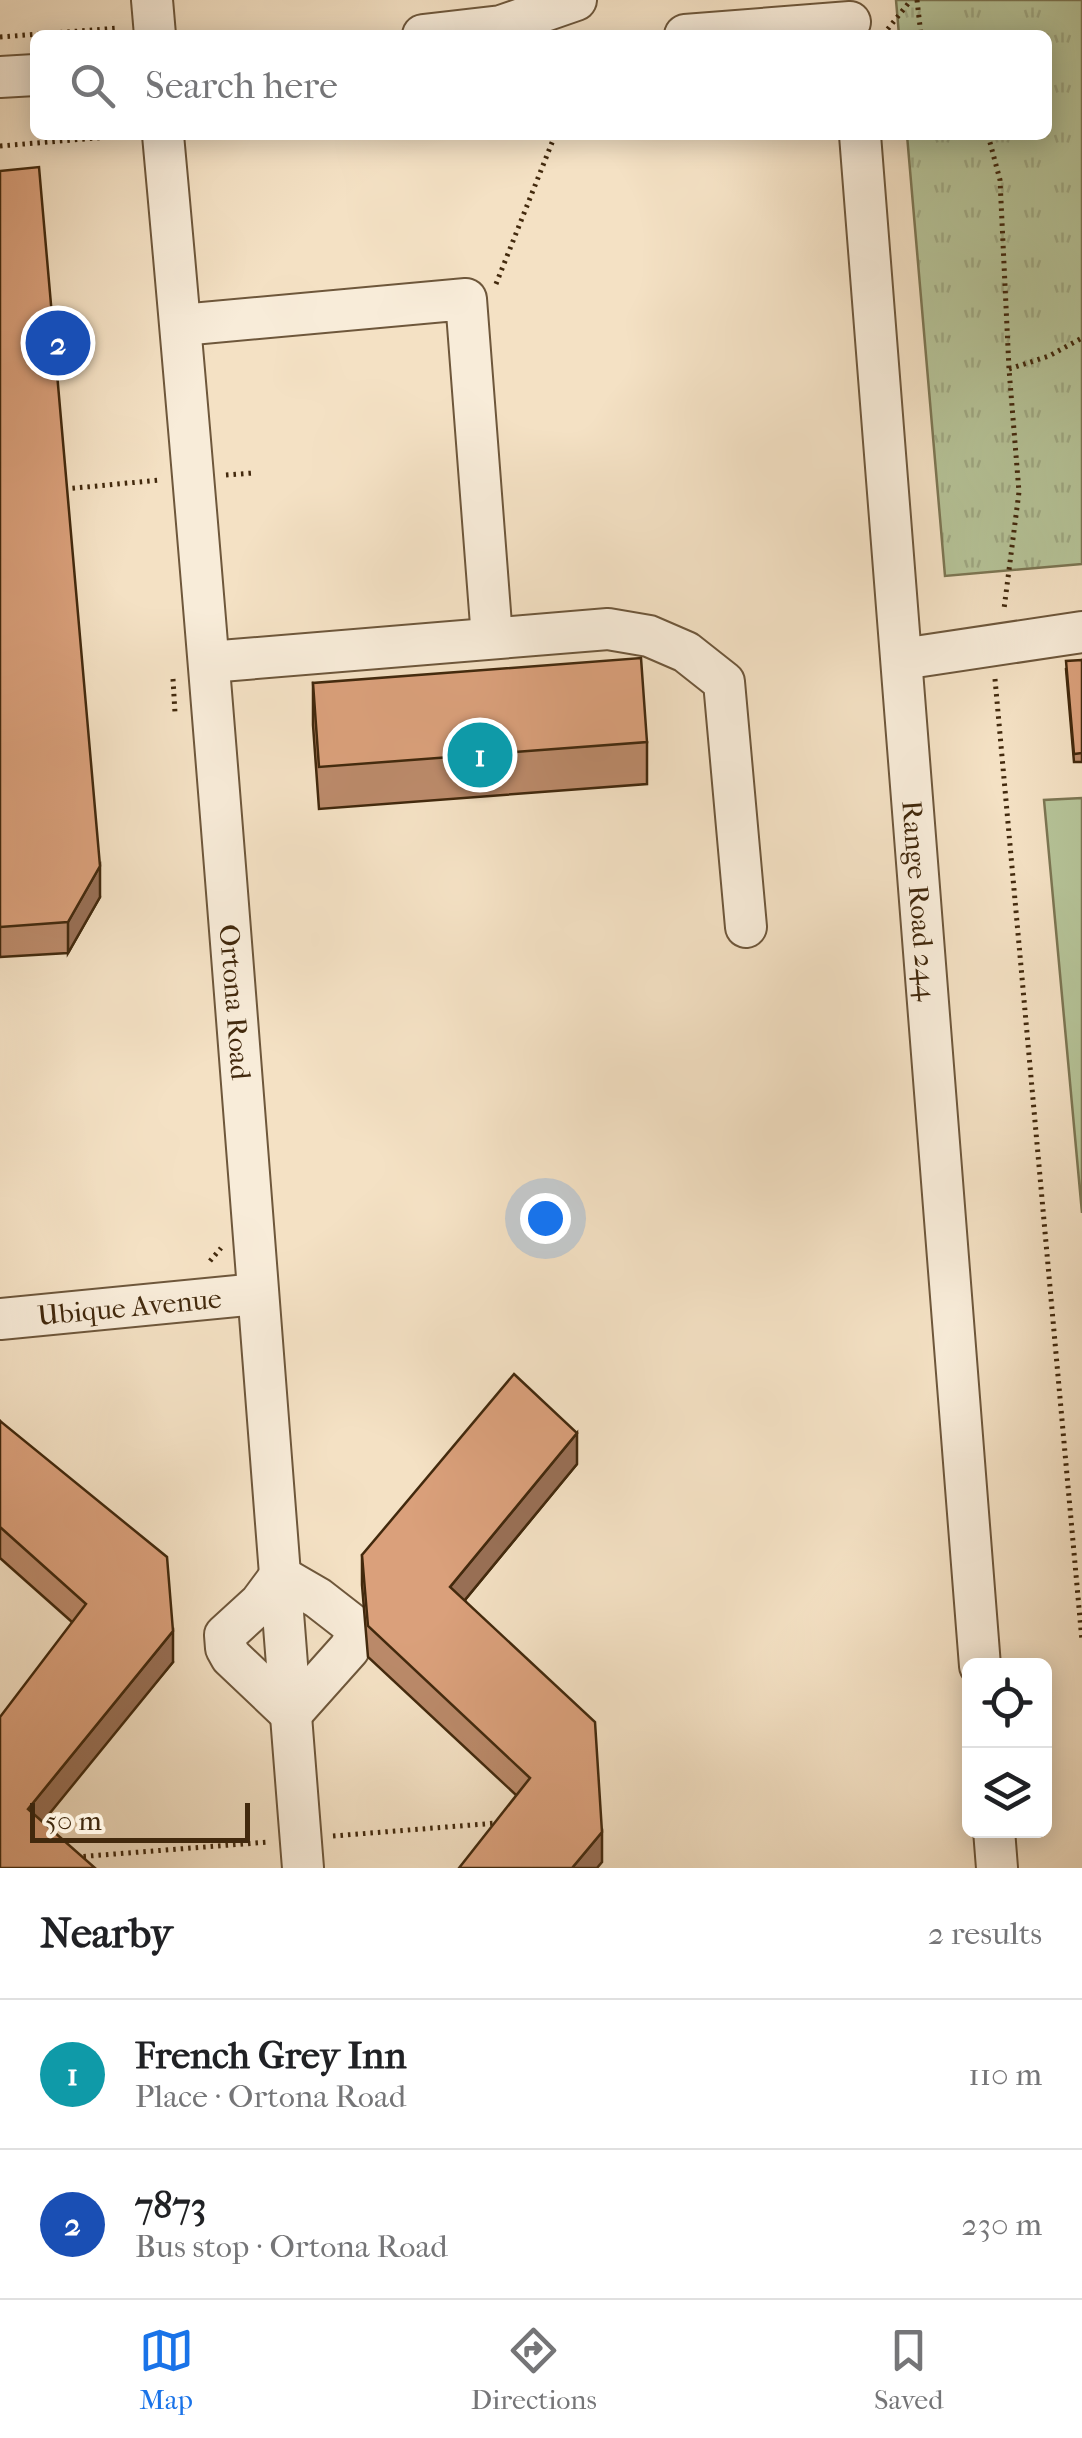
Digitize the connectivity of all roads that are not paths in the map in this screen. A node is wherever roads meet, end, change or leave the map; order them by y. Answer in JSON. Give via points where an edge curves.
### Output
{"nodes":[{"id":1,"x":576,"y":0,"type":"edge"},
{"id":2,"x":858,"y":23,"type":"edge"},
{"id":3,"x":521,"y":30,"type":"edge"},
{"id":4,"x":757,"y":30,"type":"edge"},
{"id":5,"x":30,"y":75,"type":"edge"},
{"id":6,"x":0,"y":78,"type":"edge"},
{"id":7,"x":163,"y":140,"type":"edge"},
{"id":8,"x":860,"y":140,"type":"edge"},
{"id":9,"x":180,"y":325,"type":"junction"},
{"id":10,"x":1082,"y":632,"type":"edge"},
{"id":11,"x":492,"y":638,"type":"junction"},
{"id":12,"x":902,"y":659,"type":"junction"},
{"id":13,"x":210,"y":662,"type":"junction"},
{"id":14,"x":746,"y":927,"type":"dead end"},
{"id":15,"x":258,"y":1294,"type":"junction"},
{"id":16,"x":0,"y":1319,"type":"edge"},
{"id":17,"x":280,"y":1576,"type":"junction"},
{"id":18,"x":979,"y":1658,"type":"edge"},
{"id":19,"x":291,"y":1714,"type":"junction"},
{"id":20,"x":995,"y":1838,"type":"edge"},
{"id":21,"x":291,"y":1855,"type":"edge"},
{"id":22,"x":998,"y":1868,"type":"edge"}],
"edges":[{"from":1,"to":3,"type":"street"},
{"from":2,"to":4,"type":"street"},
{"from":5,"to":6,"type":"street"},
{"from":7,"to":9,"type":"street","name":"Ortona Road"},
{"from":8,"to":12,"type":"street","name":"Range Road 244"},
{"from":9,"to":11,"type":"street","via":[[466,300]]},
{"from":9,"to":13,"type":"street","name":"Ortona Road"},
{"from":10,"to":12,"type":"street"},
{"from":11,"to":13,"type":"street"},
{"from":11,"to":14,"type":"street","via":[[608,628],[686,652],[724,682]]},
{"from":12,"to":18,"type":"street","name":"Range Road 244"},
{"from":13,"to":15,"type":"street","name":"Ortona Road"},
{"from":15,"to":16,"type":"street","name":"Ubique Avenue"},
{"from":15,"to":17,"type":"street","name":"Ortona Road"},
{"from":17,"to":19,"type":"street","name":"Ortona Road"},
{"from":17,"to":19,"type":"street","via":[[225,1635],[226,1648]]},
{"from":17,"to":19,"type":"street","via":[[334,1608],[354,1626],[355,1638]]},
{"from":19,"to":21,"type":"street","name":"Ortona Road"},
{"from":20,"to":22,"type":"street"}]}
